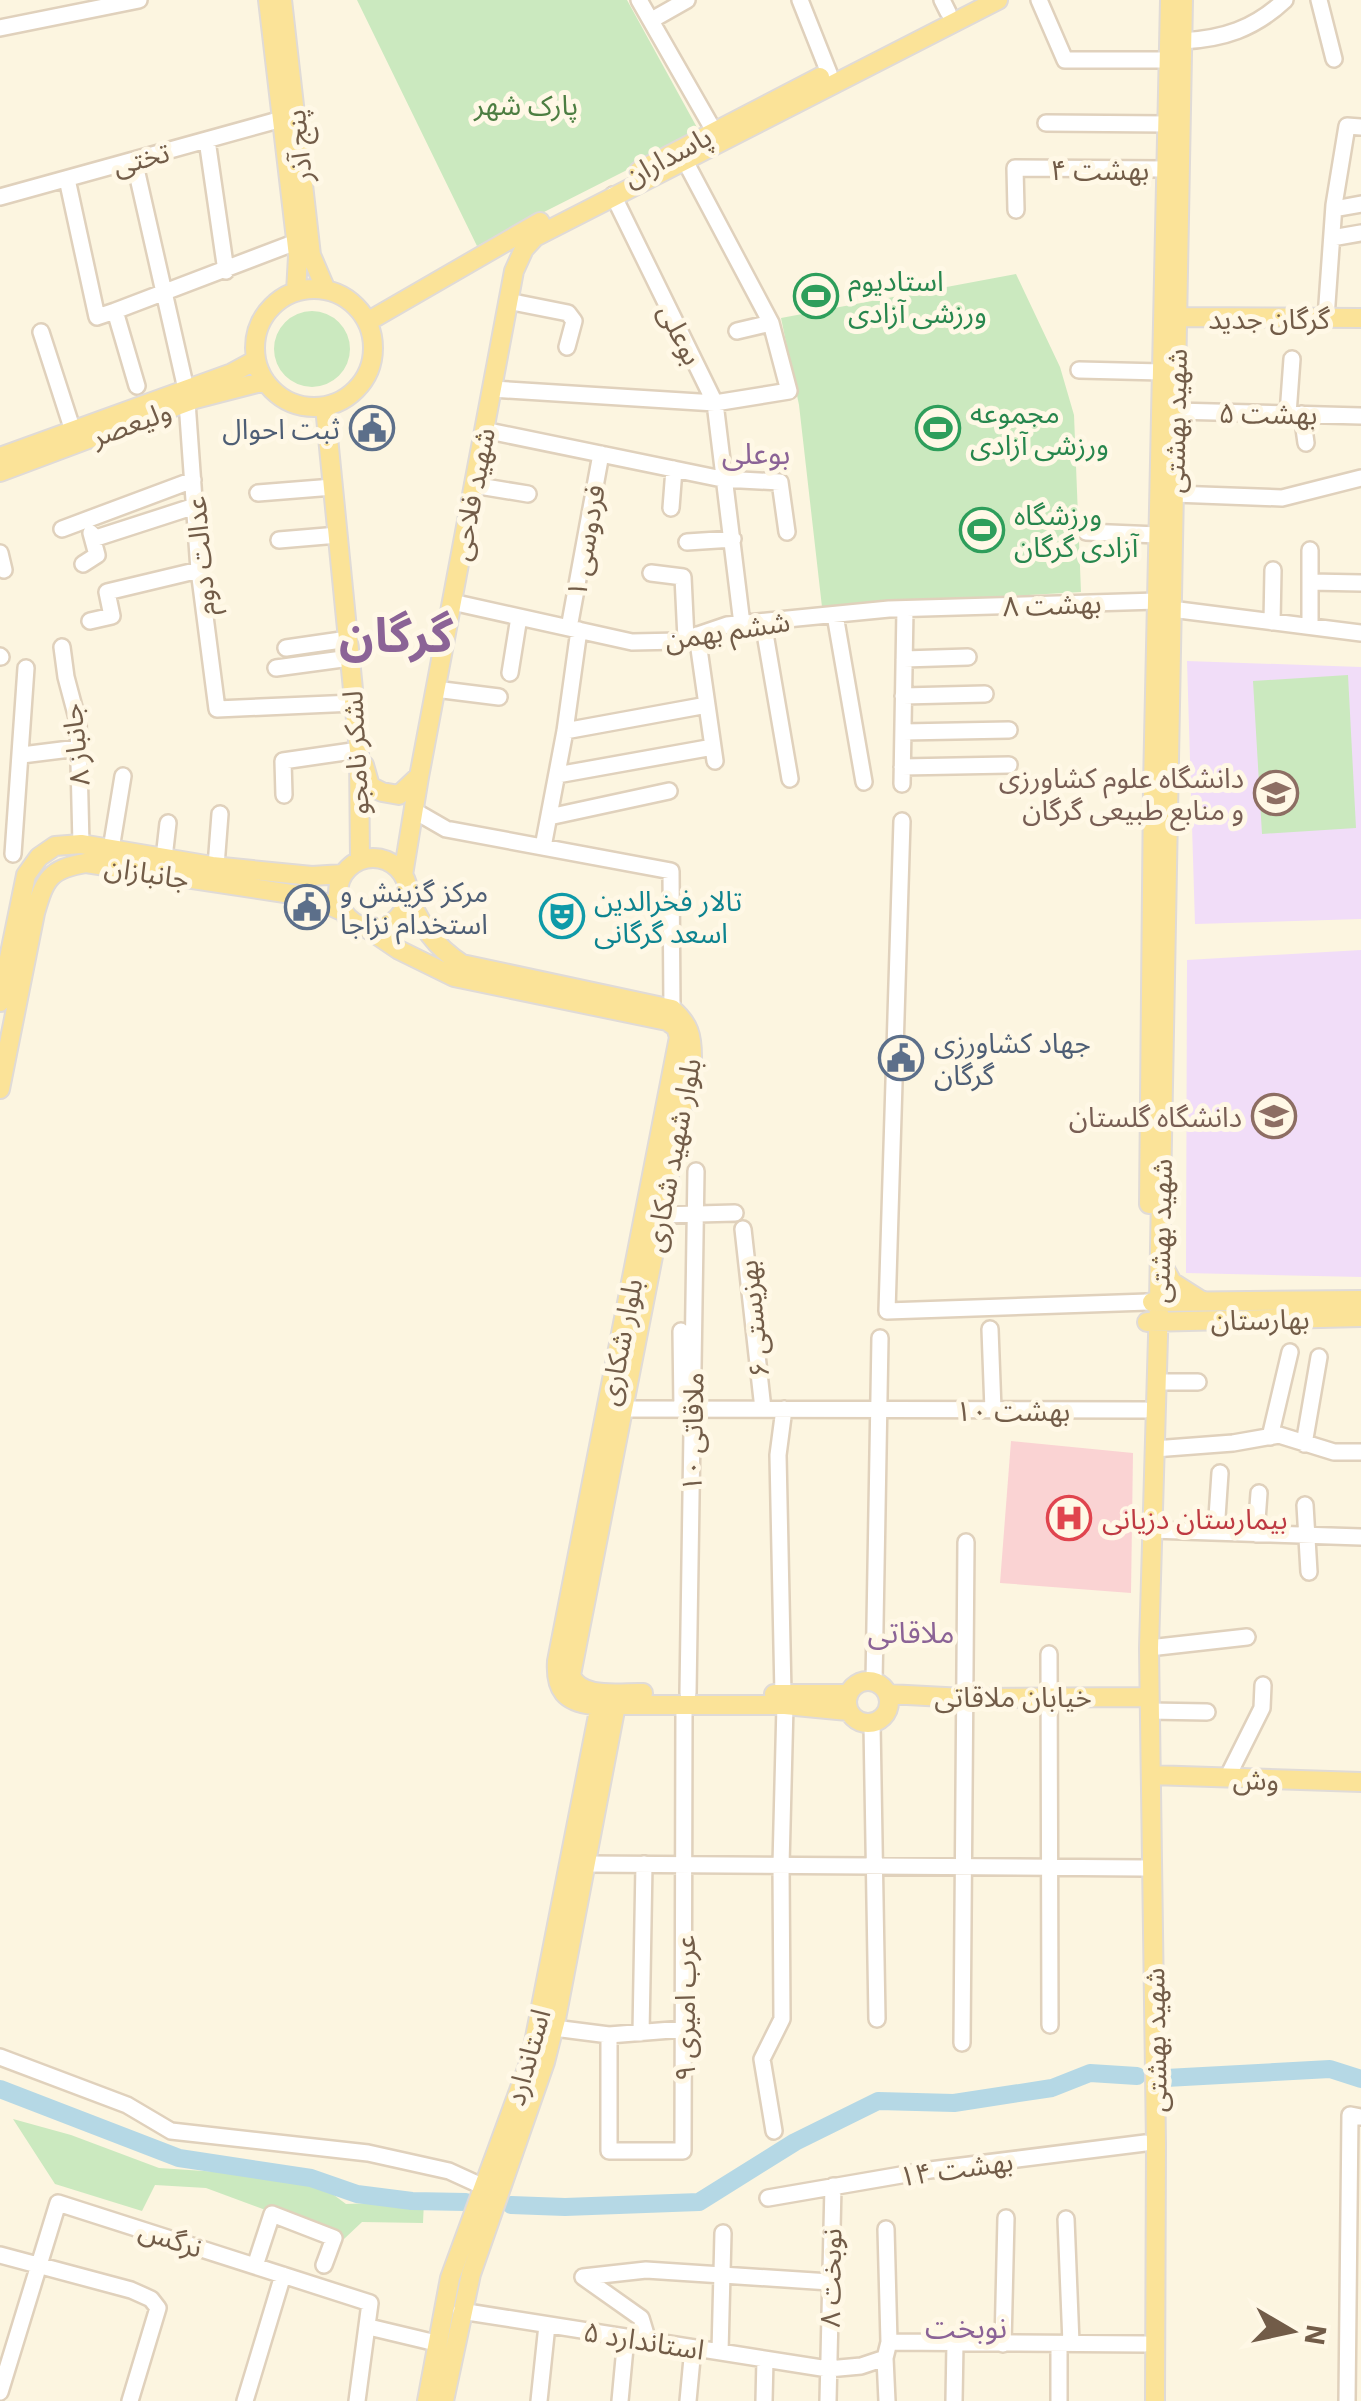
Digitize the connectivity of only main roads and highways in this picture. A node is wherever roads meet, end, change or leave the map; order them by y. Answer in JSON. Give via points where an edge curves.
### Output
{"nodes":[{"id":1,"x":268,"y":0,"type":"edge"},
{"id":2,"x":282,"y":0,"type":"edge"},
{"id":3,"x":972,"y":0,"type":"edge"},
{"id":4,"x":998,"y":0,"type":"edge"},
{"id":5,"x":1170,"y":0,"type":"edge"},
{"id":6,"x":1183,"y":0,"type":"edge"},
{"id":7,"x":945,"y":6,"type":"edge"},
{"id":8,"x":1178,"y":38,"type":"junction"},
{"id":9,"x":1172,"y":224,"type":"junction"},
{"id":10,"x":535,"y":237,"type":"joint"},
{"id":11,"x":492,"y":250,"type":"junction"},
{"id":12,"x":514,"y":270,"type":"junction"},
{"id":13,"x":326,"y":290,"type":"junction"},
{"id":14,"x":296,"y":292,"type":"junction"},
{"id":15,"x":1177,"y":317,"type":"junction"},
{"id":16,"x":1361,"y":318,"type":"edge"},
{"id":17,"x":370,"y":320,"type":"junction"},
{"id":18,"x":256,"y":360,"type":"junction"},
{"id":19,"x":265,"y":381,"type":"junction"},
{"id":20,"x":187,"y":396,"type":"junction"},
{"id":21,"x":326,"y":412,"type":"junction"},
{"id":22,"x":0,"y":458,"type":"edge"},
{"id":23,"x":0,"y":472,"type":"edge"},
{"id":24,"x":1164,"y":605,"type":"junction"},
{"id":25,"x":359,"y":750,"type":"junction"},
{"id":26,"x":418,"y":777,"type":"junction"},
{"id":27,"x":1160,"y":830,"type":"junction"},
{"id":28,"x":360,"y":860,"type":"junction"},
{"id":29,"x":343,"y":874,"type":"junction"},
{"id":30,"x":404,"y":875,"type":"junction"},
{"id":31,"x":267,"y":881,"type":"junction"},
{"id":32,"x":408,"y":898,"type":"junction"},
{"id":33,"x":342,"y":911,"type":"junction"},
{"id":34,"x":368,"y":928,"type":"junction"},
{"id":35,"x":2,"y":982,"type":"edge"},
{"id":36,"x":0,"y":1002,"type":"edge"},
{"id":37,"x":4,"y":1048,"type":"edge"},
{"id":38,"x":0,"y":1089,"type":"edge"},
{"id":39,"x":650,"y":1234,"type":"junction"},
{"id":40,"x":1160,"y":1260,"type":"junction"},
{"id":41,"x":1361,"y":1300,"type":"edge"},
{"id":42,"x":1153,"y":1302,"type":"junction"},
{"id":43,"x":1203,"y":1302,"type":"junction"},
{"id":44,"x":1361,"y":1318,"type":"edge"},
{"id":45,"x":1153,"y":1322,"type":"junction"},
{"id":46,"x":884,"y":1694,"type":"junction"},
{"id":47,"x":609,"y":1700,"type":"junction"},
{"id":48,"x":848,"y":1702,"type":"junction"},
{"id":49,"x":1145,"y":1703,"type":"junction"},
{"id":50,"x":604,"y":1726,"type":"junction"},
{"id":51,"x":1151,"y":1775,"type":"junction"},
{"id":52,"x":1361,"y":1782,"type":"edge"},
{"id":53,"x":426,"y":2401,"type":"edge"},
{"id":54,"x":444,"y":2401,"type":"edge"},
{"id":55,"x":1144,"y":2401,"type":"edge"},
{"id":56,"x":1155,"y":2401,"type":"edge"}],
"edges":[{"from":1,"to":14,"type":"main road","name":"پنج آذر"},
{"from":2,"to":13,"type":"main road","name":"پنج آذر","via":[[310,255]]},
{"from":3,"to":7,"type":"main road","name":"پاسداران"},
{"from":4,"to":10,"type":"main road","name":"پاسداران"},
{"from":5,"to":8,"type":"main road","name":"شهید بهشتی"},
{"from":6,"to":8,"type":"main road","name":"شهید بهشتی"},
{"from":7,"to":11,"type":"main road","name":"پاسداران"},
{"from":8,"to":9,"type":"main road","name":"شهید بهشتی"},
{"from":8,"to":9,"type":"main road","name":"شهید بهشتی","via":[[1169,60]]},
{"from":9,"to":15,"type":"main road","name":"شهید بهشتی"},
{"from":9,"to":24,"type":"main road","name":"شهید بهشتی","via":[[1158,535]]},
{"from":10,"to":12,"type":"main road","name":"شهید فلاحی"},
{"from":11,"to":12,"type":"main road","via":[[504,254]]},
{"from":11,"to":17,"type":"main road","name":"پاسداران"},
{"from":12,"to":26,"type":"main road","name":"شهید فلاحی"},
{"from":13,"to":14,"type":"main road"},
{"from":13,"to":17,"type":"main road"},
{"from":14,"to":18,"type":"main road","via":[[266,314]]},
{"from":15,"to":16,"type":"main road","name":"گرگان جدید","via":[[1245,312]]},
{"from":15,"to":24,"type":"main road","name":"شهید بهشتی"},
{"from":17,"to":21,"type":"main road","via":[[370,370]]},
{"from":18,"to":19,"type":"main road"},
{"from":18,"to":20,"type":"main road","name":"ولیعصر"},
{"from":19,"to":20,"type":"main road","name":"ولیعصر"},
{"from":19,"to":21,"type":"main road","via":[[288,401]]},
{"from":20,"to":22,"type":"main road","name":"ولیعصر"},
{"from":20,"to":23,"type":"main road","name":"ولیعصر"},
{"from":21,"to":25,"type":"main road","name":"لشکر نامجو"},
{"from":24,"to":27,"type":"main road","name":"شهید بهشتی"},
{"from":25,"to":26,"type":"main road","via":[[370,786],[382,792],[399,795]]},
{"from":25,"to":28,"type":"main road","name":"لشکر نامجو"},
{"from":26,"to":30,"type":"main road","name":"شهید فلاحی"},
{"from":27,"to":40,"type":"main road","name":"شهید بهشتی"},
{"from":27,"to":42,"type":"main road","name":"شهید بهشتی"},
{"from":28,"to":29,"type":"main road"},
{"from":28,"to":30,"type":"main road","via":[[386,860]]},
{"from":29,"to":31,"type":"main road","name":"جانبازان"},
{"from":29,"to":33,"type":"main road"},
{"from":30,"to":32,"type":"main road"},
{"from":31,"to":33,"type":"main road","name":"جانبازان"},
{"from":31,"to":35,"type":"main road","name":"جانبازان","via":[[216,866],[81,844],[55,846],[26,875]]},
{"from":31,"to":37,"type":"main road","name":"جانبازان","via":[[86,863],[62,867],[43,887]]},
{"from":32,"to":34,"type":"main road","via":[[396,920]]},
{"from":32,"to":39,"type":"main road","name":"بلوار شهید شکاری","via":[[426,932],[462,964],[672,1010],[685,1020],[692,1058],[661,1216]]},
{"from":33,"to":34,"type":"main road"},
{"from":34,"to":39,"type":"main road","name":"بلوار شکاری","via":[[454,976],[676,1027]]},
{"from":35,"to":36,"type":"main road"},
{"from":37,"to":38,"type":"main road","name":"جانبازان"},
{"from":39,"to":47,"type":"main road","name":"بلوار شهید شکاری","via":[[571,1675],[585,1691]]},
{"from":39,"to":47,"type":"main road","name":"بلوار شکاری","via":[[556,1661],[560,1691],[570,1700]]},
{"from":40,"to":42,"type":"main road","name":"شهید بهشتی"},
{"from":40,"to":43,"type":"main road","via":[[1172,1282]]},
{"from":41,"to":43,"type":"main road","name":"بهارستان"},
{"from":42,"to":43,"type":"main road","name":"بهارستان"},
{"from":42,"to":45,"type":"main road","name":"شهید بهشتی"},
{"from":44,"to":45,"type":"main road","name":"بهارستان"},
{"from":45,"to":49,"type":"main road","name":"شهید بهشتی"},
{"from":45,"to":49,"type":"main road","name":"شهید بهشتی","via":[[1145,1410]]},
{"from":46,"to":48,"type":"main road","via":[[858,1683]]},
{"from":46,"to":48,"type":"main road","via":[[883,1717],[872,1724],[860,1722]]},
{"from":46,"to":49,"type":"main road","name":"خیابان ملاقاتی","via":[[964,1703]]},
{"from":47,"to":48,"type":"main road","name":"بلوار شکاری"},
{"from":47,"to":50,"type":"main road","name":"استاندارد"},
{"from":49,"to":51,"type":"main road","name":"شهید بهشتی"},
{"from":49,"to":55,"type":"main road","name":"شهید بهشتی"},
{"from":50,"to":53,"type":"main road","name":"استاندارد","via":[[531,2058],[450,2278]]},
{"from":50,"to":54,"type":"main road","name":"استاندارد","via":[[587,1864],[554,2028],[460,2310]]},
{"from":51,"to":52,"type":"main road","name":"وش"},
{"from":51,"to":56,"type":"main road","name":"شهید بهشتی"}]}
